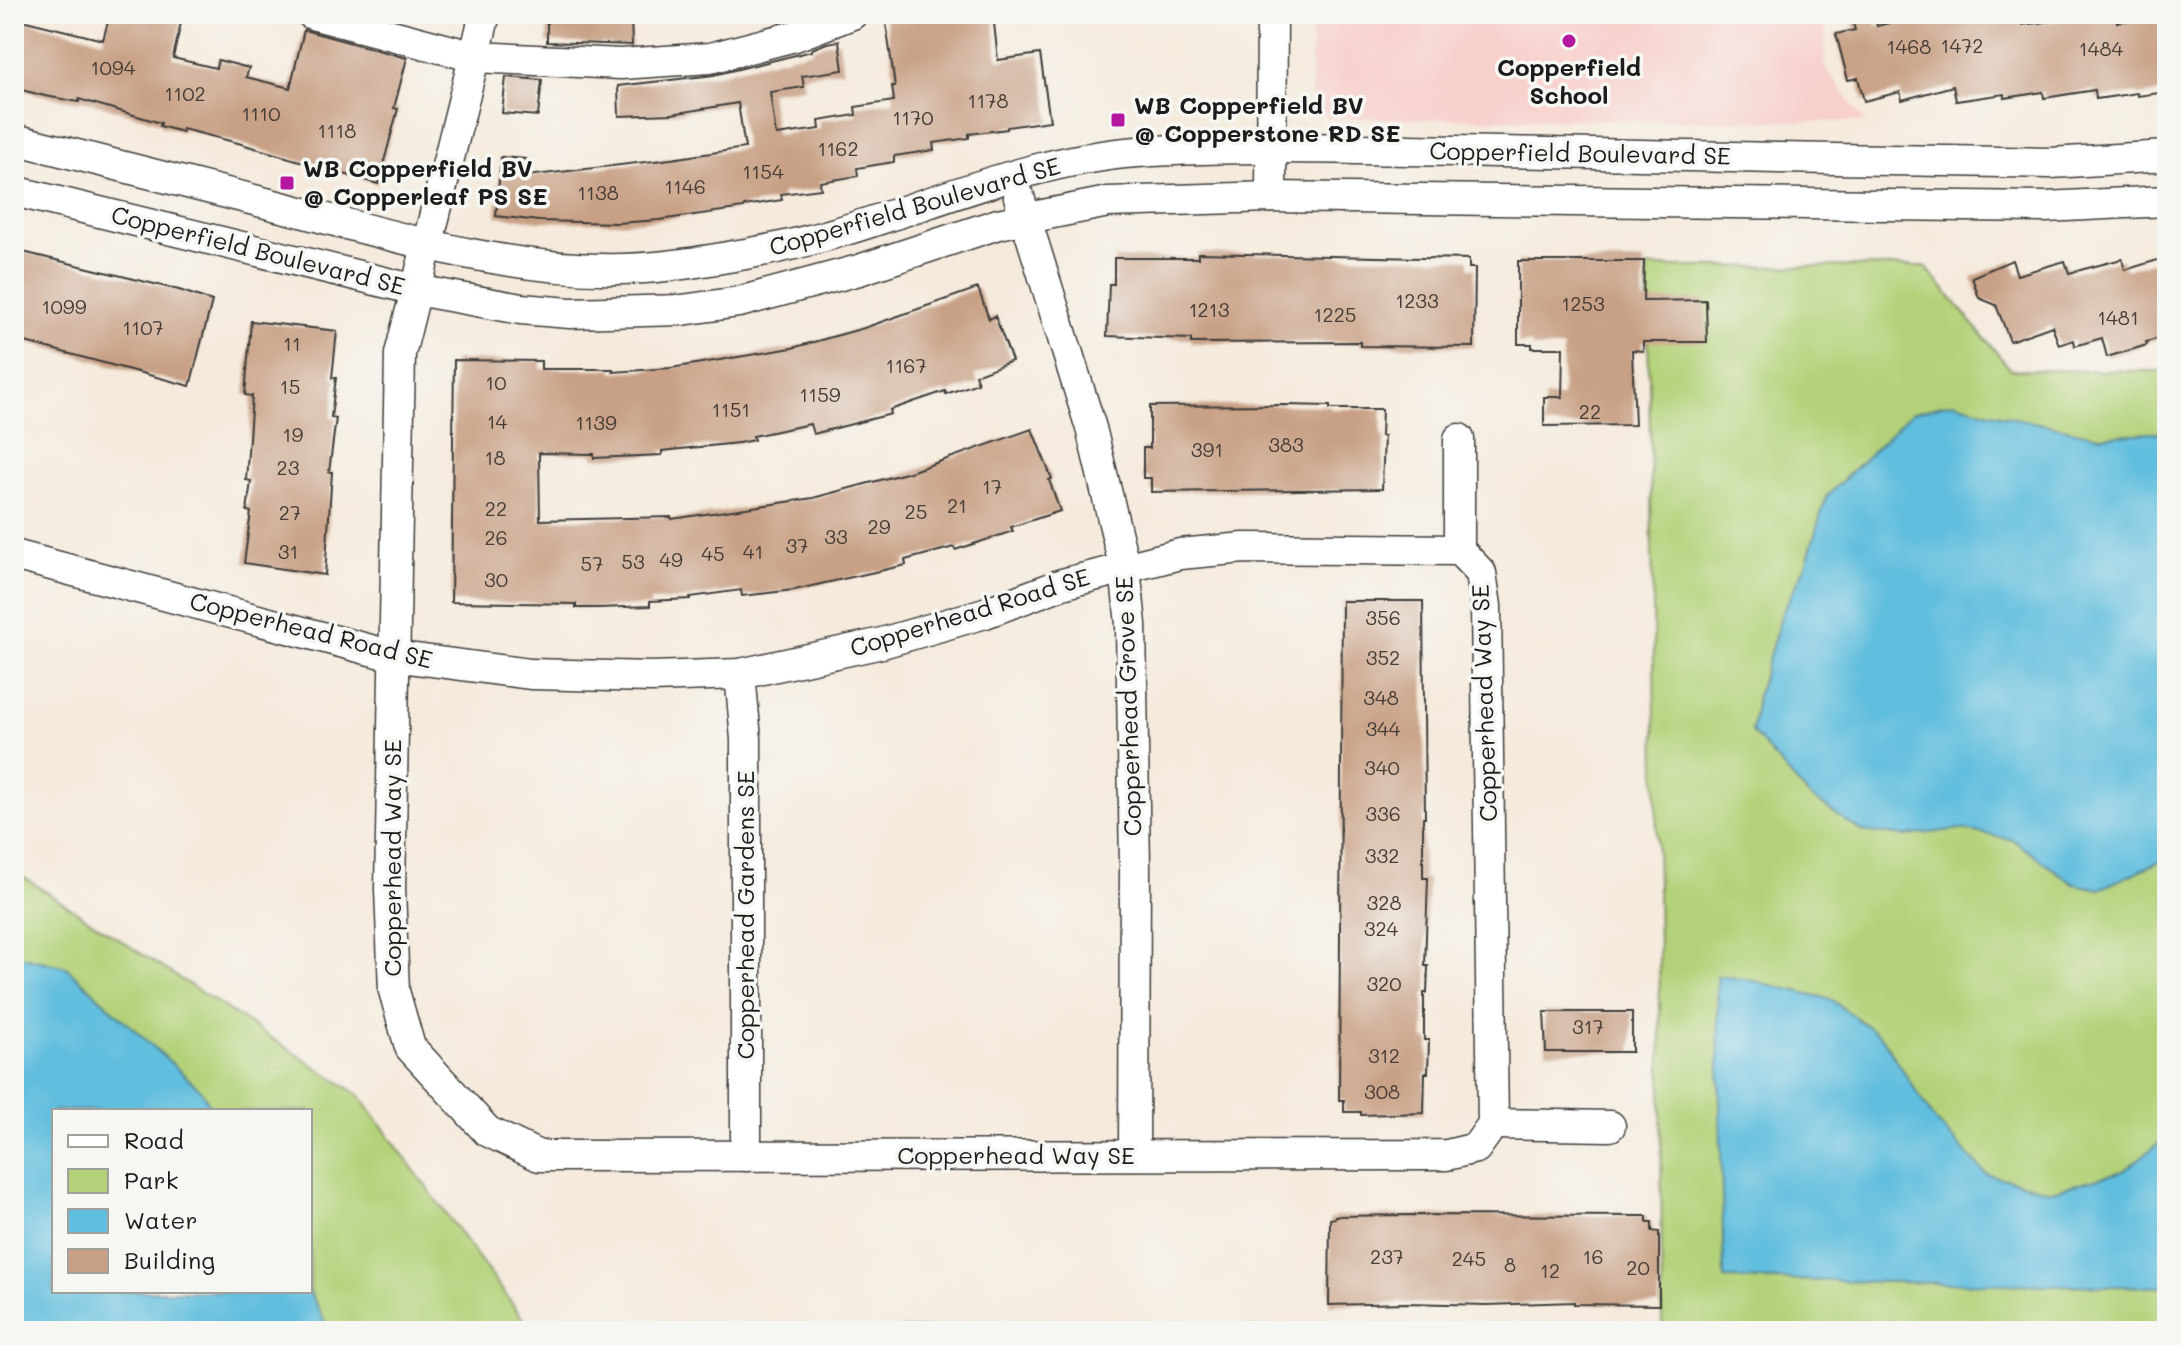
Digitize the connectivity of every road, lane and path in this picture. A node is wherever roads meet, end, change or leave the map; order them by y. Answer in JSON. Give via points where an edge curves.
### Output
{"nodes":[{"id":1,"x":312,"y":14,"type":"edge"},
{"id":2,"x":485,"y":14,"type":"edge"},
{"id":3,"x":852,"y":14,"type":"edge"},
{"id":4,"x":1272,"y":14,"type":"edge"},
{"id":5,"x":475,"y":57,"type":"junction"},
{"id":6,"x":14,"y":139,"type":"edge"},
{"id":7,"x":1271,"y":148,"type":"junction"},
{"id":8,"x":2167,"y":156,"type":"edge"},
{"id":9,"x":1012,"y":176,"type":"junction"},
{"id":10,"x":14,"y":191,"type":"edge"},
{"id":11,"x":1271,"y":197,"type":"junction"},
{"id":12,"x":2167,"y":201,"type":"edge"},
{"id":13,"x":1024,"y":217,"type":"junction"},
{"id":14,"x":428,"y":245,"type":"junction"},
{"id":15,"x":416,"y":290,"type":"junction"},
{"id":16,"x":1459,"y":439,"type":"dead end"},
{"id":17,"x":1459,"y":550,"type":"junction"},
{"id":18,"x":14,"y":555,"type":"edge"},
{"id":19,"x":1125,"y":569,"type":"junction"},
{"id":20,"x":393,"y":656,"type":"junction"},
{"id":21,"x":740,"y":674,"type":"junction"},
{"id":22,"x":1493,"y":1124,"type":"junction"},
{"id":23,"x":1610,"y":1126,"type":"dead end"},
{"id":24,"x":1134,"y":1155,"type":"junction"},
{"id":25,"x":746,"y":1156,"type":"junction"}],
"edges":[{"from":1,"to":5,"type":"street"},
{"from":2,"to":5,"type":"street","name":"Copperhead Way SE"},
{"from":3,"to":5,"type":"street","via":[[795,36],[710,58],[621,64]]},
{"from":4,"to":7,"type":"street"},
{"from":5,"to":14,"type":"street","name":"Copperhead Way SE"},
{"from":6,"to":14,"type":"street","name":"Copperfield Boulevard SE"},
{"from":7,"to":8,"type":"street","name":"Copperfield Boulevard SE","via":[[2051,163]]},
{"from":7,"to":9,"type":"street","name":"Copperfield Boulevard SE","via":[[1131,153]]},
{"from":7,"to":11,"type":"street"},
{"from":9,"to":13,"type":"street","name":"Copperhead Grove SE"},
{"from":9,"to":14,"type":"street","name":"Copperfield Boulevard SE","via":[[817,238],[689,263],[569,267]]},
{"from":10,"to":15,"type":"street","name":"Copperfield Boulevard SE"},
{"from":11,"to":12,"type":"street","name":"Copperfield Boulevard SE","via":[[2045,207]]},
{"from":11,"to":13,"type":"street","name":"Copperfield Boulevard SE","via":[[1108,202]]},
{"from":13,"to":15,"type":"street","name":"Copperfield Boulevard SE","via":[[799,288],[682,310],[570,313]]},
{"from":13,"to":19,"type":"street","name":"Copperhead Grove SE","via":[[1091,428]]},
{"from":14,"to":15,"type":"street","name":"Copperhead Way SE"},
{"from":15,"to":20,"type":"street","name":"Copperhead Way SE","via":[[400,354]]},
{"from":16,"to":17,"type":"street"},
{"from":17,"to":19,"type":"street","name":"Copperhead Way SE","via":[[1244,548],[1180,554]]},
{"from":17,"to":22,"type":"street","name":"Copperhead Way SE","via":[[1481,573],[1486,606]]},
{"from":18,"to":20,"type":"street","name":"Copperhead Road SE"},
{"from":19,"to":21,"type":"street","name":"Copperhead Road SE","via":[[1062,584],[882,643]]},
{"from":19,"to":24,"type":"street","name":"Copperhead Grove SE","via":[[1131,624],[1135,867]]},
{"from":20,"to":21,"type":"street","name":"Copperhead Road SE","via":[[530,674]]},
{"from":20,"to":25,"type":"street","name":"Copperhead Way SE","via":[[394,991],[410,1047],[487,1131],[539,1156]]},
{"from":21,"to":25,"type":"street","name":"Copperhead Gardens SE","via":[[746,739]]},
{"from":22,"to":23,"type":"street"},
{"from":22,"to":24,"type":"street","name":"Copperhead Way SE","via":[[1476,1148],[1447,1155]]},
{"from":24,"to":25,"type":"street","name":"Copperhead Way SE"}]}
